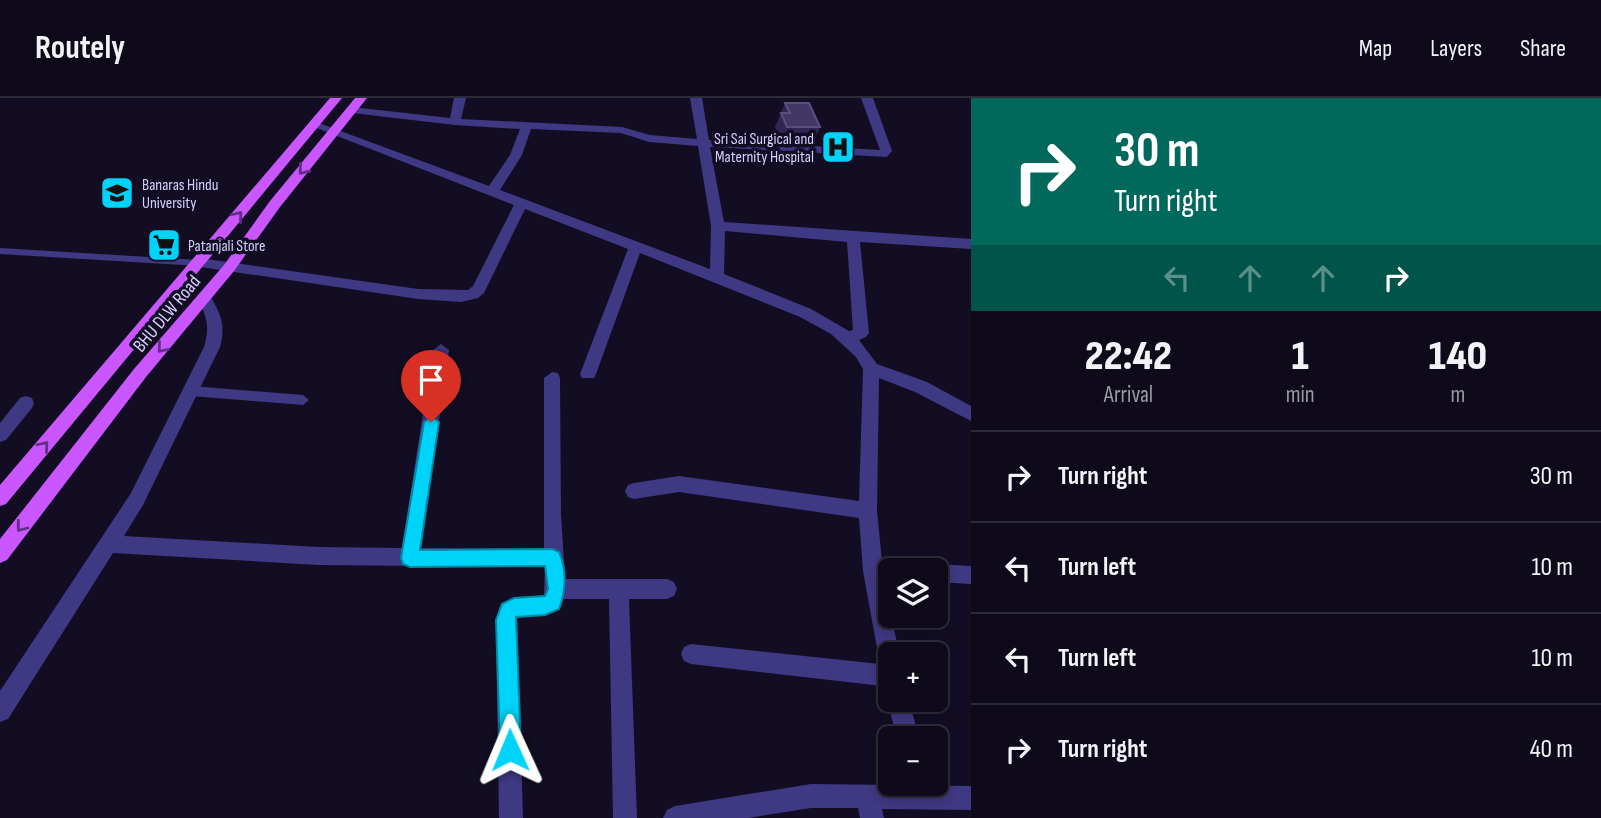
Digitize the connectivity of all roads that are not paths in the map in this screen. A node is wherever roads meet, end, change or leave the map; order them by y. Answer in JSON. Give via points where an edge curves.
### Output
{"nodes":[{"id":1,"x":335,"y":98,"type":"edge"},
{"id":2,"x":460,"y":98,"type":"edge"},
{"id":3,"x":696,"y":98,"type":"edge"},
{"id":4,"x":867,"y":98,"type":"edge"},
{"id":5,"x":357,"y":104,"type":"edge"},
{"id":6,"x":455,"y":122,"type":"junction"},
{"id":7,"x":315,"y":125,"type":"junction"},
{"id":8,"x":526,"y":127,"type":"junction"},
{"id":9,"x":334,"y":132,"type":"junction"},
{"id":10,"x":704,"y":143,"type":"junction"},
{"id":11,"x":492,"y":192,"type":"junction"},
{"id":12,"x":522,"y":203,"type":"junction"},
{"id":13,"x":718,"y":226,"type":"junction"},
{"id":14,"x":853,"y":238,"type":"junction"},
{"id":15,"x":971,"y":244,"type":"edge"},
{"id":16,"x":636,"y":246,"type":"junction"},
{"id":17,"x":0,"y":251,"type":"edge"},
{"id":18,"x":199,"y":263,"type":"junction"},
{"id":19,"x":229,"y":268,"type":"junction"},
{"id":20,"x":717,"y":278,"type":"junction"},
{"id":21,"x":204,"y":298,"type":"junction"},
{"id":22,"x":849,"y":337,"type":"junction"},
{"id":23,"x":441,"y":350,"type":"dead end"},
{"id":24,"x":871,"y":368,"type":"junction"},
{"id":25,"x":589,"y":374,"type":"dead end"},
{"id":26,"x":552,"y":377,"type":"dead end"},
{"id":27,"x":191,"y":391,"type":"junction"},
{"id":28,"x":303,"y":400,"type":"dead end"},
{"id":29,"x":26,"y":403,"type":"dead end"},
{"id":30,"x":971,"y":414,"type":"edge"},
{"id":31,"x":0,"y":435,"type":"edge"},
{"id":32,"x":634,"y":491,"type":"dead end"},
{"id":33,"x":0,"y":498,"type":"edge"},
{"id":34,"x":868,"y":511,"type":"junction"},
{"id":35,"x":108,"y":544,"type":"junction"},
{"id":36,"x":0,"y":554,"type":"edge"},
{"id":37,"x":410,"y":558,"type":"junction"},
{"id":38,"x":553,"y":558,"type":"junction"},
{"id":39,"x":879,"y":558,"type":"edge"},
{"id":40,"x":948,"y":574,"type":"edge"},
{"id":41,"x":971,"y":575,"type":"edge"},
{"id":42,"x":557,"y":589,"type":"junction"},
{"id":43,"x":619,"y":589,"type":"junction"},
{"id":44,"x":667,"y":589,"type":"dead end"},
{"id":45,"x":691,"y":654,"type":"dead end"},
{"id":46,"x":878,"y":675,"type":"edge"},
{"id":47,"x":0,"y":711,"type":"edge"},
{"id":48,"x":948,"y":795,"type":"edge"},
{"id":49,"x":907,"y":796,"type":"edge"},
{"id":50,"x":971,"y":798,"type":"edge"},
{"id":51,"x":870,"y":808,"type":"edge"},
{"id":52,"x":511,"y":818,"type":"edge"},
{"id":53,"x":625,"y":818,"type":"edge"},
{"id":54,"x":675,"y":818,"type":"edge"}],
"edges":[{"from":1,"to":7,"type":"main road","name":"BHU DLW Road"},
{"from":2,"to":6,"type":"street"},
{"from":3,"to":10,"type":"street"},
{"from":4,"to":10,"type":"street","via":[[886,151],[883,155]]},
{"from":5,"to":6,"type":"street"},
{"from":5,"to":9,"type":"main road","name":"BHU DLW Road"},
{"from":6,"to":8,"type":"street"},
{"from":7,"to":9,"type":"street"},
{"from":18,"to":7,"type":"main road","name":"BHU DLW Road","one_way":true},
{"from":8,"to":10,"type":"street","via":[[622,130],[649,138]]},
{"from":8,"to":11,"type":"street","via":[[516,155]]},
{"from":9,"to":11,"type":"street"},
{"from":9,"to":19,"type":"main road","name":"BHU DLW Road","one_way":true},
{"from":10,"to":13,"type":"street"},
{"from":11,"to":12,"type":"street"},
{"from":12,"to":16,"type":"street"},
{"from":12,"to":19,"type":"street","via":[[480,289],[461,297]]},
{"from":13,"to":14,"type":"street"},
{"from":13,"to":20,"type":"street"},
{"from":14,"to":15,"type":"street"},
{"from":14,"to":22,"type":"street","via":[[861,333]]},
{"from":16,"to":20,"type":"street"},
{"from":16,"to":25,"type":"street"},
{"from":17,"to":18,"type":"lane"},
{"from":18,"to":19,"type":"street"},
{"from":33,"to":18,"type":"main road","name":"BHU DLW Road","one_way":true},
{"from":19,"to":21,"type":"main road","name":"BHU DLW Road"},
{"from":20,"to":22,"type":"street"},
{"from":21,"to":27,"type":"street","via":[[215,317],[216,332]]},
{"from":21,"to":36,"type":"main road","name":"BHU DLW Road","one_way":true},
{"from":22,"to":24,"type":"street"},
{"from":23,"to":37,"type":"street"},
{"from":24,"to":30,"type":"street"},
{"from":24,"to":34,"type":"street"},
{"from":26,"to":38,"type":"street"},
{"from":27,"to":28,"type":"lane"},
{"from":27,"to":35,"type":"street","via":[[137,499]]},
{"from":29,"to":31,"type":"street"},
{"from":32,"to":34,"type":"street","via":[[679,484]]},
{"from":34,"to":39,"type":"street"},
{"from":35,"to":37,"type":"street"},
{"from":35,"to":47,"type":"street"},
{"from":37,"to":38,"type":"street"},
{"from":38,"to":42,"type":"street"},
{"from":40,"to":41,"type":"street"},
{"from":42,"to":43,"type":"street"},
{"from":42,"to":52,"type":"street","via":[[552,603],[508,610]]},
{"from":43,"to":44,"type":"street"},
{"from":43,"to":53,"type":"street"},
{"from":45,"to":46,"type":"street"},
{"from":48,"to":50,"type":"street"},
{"from":49,"to":51,"type":"street"},
{"from":51,"to":54,"type":"street","via":[[811,796]]}]}
